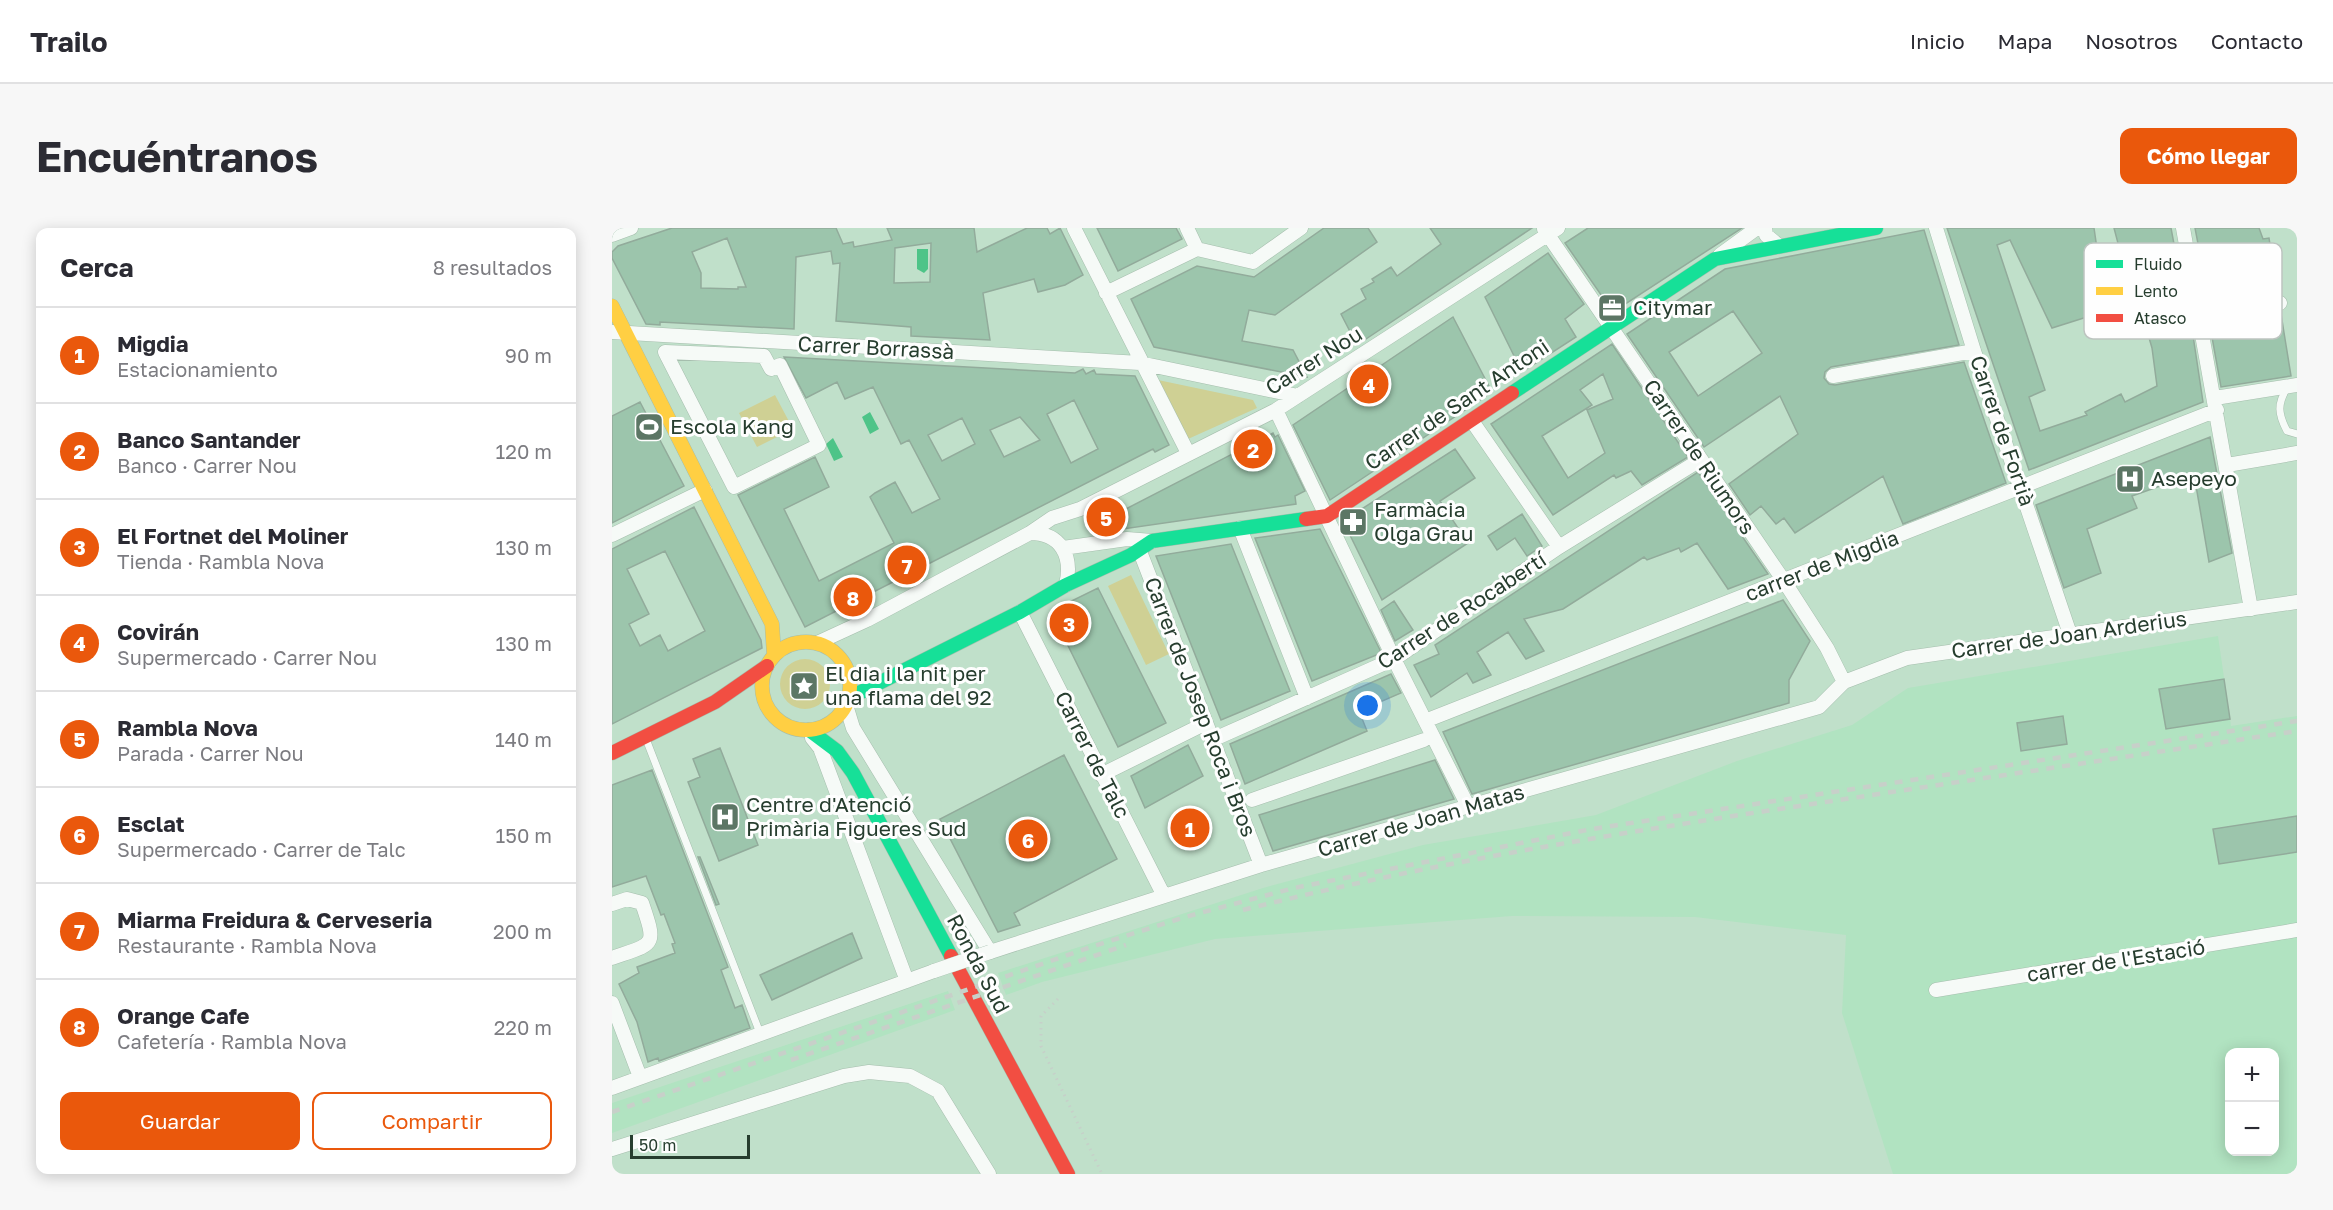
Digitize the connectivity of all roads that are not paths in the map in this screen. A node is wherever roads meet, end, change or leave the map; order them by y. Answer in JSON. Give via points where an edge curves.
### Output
{"nodes":[{"id":1,"x":631,"y":228,"type":"edge"},
{"id":2,"x":1074,"y":228,"type":"edge"},
{"id":3,"x":1187,"y":228,"type":"edge"},
{"id":4,"x":1301,"y":228,"type":"edge"},
{"id":5,"x":1757,"y":228,"type":"edge"},
{"id":6,"x":1765,"y":228,"type":"edge"},
{"id":7,"x":1876,"y":228,"type":"edge"},
{"id":8,"x":1936,"y":228,"type":"edge"},
{"id":9,"x":2183,"y":228,"type":"edge"},
{"id":10,"x":1550,"y":230,"type":"edge"},
{"id":11,"x":612,"y":236,"type":"edge"},
{"id":12,"x":2186,"y":243,"type":"edge"},
{"id":13,"x":1778,"y":246,"type":"junction"},
{"id":14,"x":1197,"y":249,"type":"junction"},
{"id":15,"x":1715,"y":259,"type":"junction"},
{"id":16,"x":1106,"y":293,"type":"junction"},
{"id":17,"x":612,"y":306,"type":"edge"},
{"id":18,"x":1611,"y":328,"type":"junction"},
{"id":19,"x":612,"y":332,"type":"edge"},
{"id":20,"x":626,"y":333,"type":"junction"},
{"id":21,"x":2204,"y":339,"type":"edge"},
{"id":22,"x":1974,"y":351,"type":"junction"},
{"id":23,"x":764,"y":356,"type":"joint"},
{"id":24,"x":1140,"y":363,"type":"junction"},
{"id":25,"x":1833,"y":376,"type":"dead end"},
{"id":26,"x":2292,"y":386,"type":"edge"},
{"id":27,"x":1298,"y":396,"type":"junction"},
{"id":28,"x":2216,"y":404,"type":"junction"},
{"id":29,"x":1276,"y":410,"type":"junction"},
{"id":30,"x":1472,"y":421,"type":"junction"},
{"id":31,"x":2297,"y":434,"type":"edge"},
{"id":32,"x":1188,"y":453,"type":"junction"},
{"id":33,"x":2297,"y":453,"type":"edge"},
{"id":34,"x":1700,"y":460,"type":"junction"},
{"id":35,"x":2227,"y":465,"type":"junction"},
{"id":36,"x":2022,"y":488,"type":"junction"},
{"id":37,"x":705,"y":490,"type":"junction"},
{"id":38,"x":1080,"y":509,"type":"junction"},
{"id":39,"x":1328,"y":516,"type":"junction"},
{"id":40,"x":1240,"y":528,"type":"junction"},
{"id":41,"x":1030,"y":533,"type":"junction"},
{"id":42,"x":612,"y":535,"type":"edge"},
{"id":43,"x":1152,"y":541,"type":"junction"},
{"id":44,"x":1059,"y":543,"type":"junction"},
{"id":45,"x":1559,"y":547,"type":"junction"},
{"id":46,"x":1139,"y":549,"type":"junction"},
{"id":47,"x":1784,"y":581,"type":"junction"},
{"id":48,"x":1066,"y":585,"type":"junction"},
{"id":49,"x":2297,"y":603,"type":"edge"},
{"id":50,"x":2251,"y":609,"type":"junction"},
{"id":51,"x":1020,"y":612,"type":"junction"},
{"id":52,"x":772,"y":624,"type":"junction"},
{"id":53,"x":2070,"y":634,"type":"junction"},
{"id":54,"x":795,"y":643,"type":"junction"},
{"id":55,"x":817,"y":643,"type":"junction"},
{"id":56,"x":1394,"y":659,"type":"junction"},
{"id":57,"x":771,"y":661,"type":"junction"},
{"id":58,"x":1844,"y":682,"type":"junction"},
{"id":59,"x":730,"y":692,"type":"junction"},
{"id":60,"x":1307,"y":698,"type":"junction"},
{"id":61,"x":765,"y":702,"type":"junction"},
{"id":62,"x":845,"y":705,"type":"junction"},
{"id":63,"x":1425,"y":721,"type":"junction"},
{"id":64,"x":1206,"y":723,"type":"junction"},
{"id":65,"x":807,"y":730,"type":"junction"},
{"id":66,"x":645,"y":736,"type":"junction"},
{"id":67,"x":1212,"y":740,"type":"junction"},
{"id":68,"x":1424,"y":740,"type":"dead end"},
{"id":69,"x":612,"y":753,"type":"edge"},
{"id":70,"x":852,"y":773,"type":"junction"},
{"id":71,"x":1101,"y":775,"type":"junction"},
{"id":72,"x":1252,"y":800,"type":"dead end"},
{"id":73,"x":1469,"y":808,"type":"junction"},
{"id":74,"x":1261,"y":866,"type":"junction"},
{"id":75,"x":1164,"y":896,"type":"junction"},
{"id":76,"x":612,"y":904,"type":"edge"},
{"id":77,"x":2297,"y":930,"type":"edge"},
{"id":78,"x":990,"y":952,"type":"junction"},
{"id":79,"x":612,"y":958,"type":"edge"},
{"id":80,"x":907,"y":981,"type":"junction"},
{"id":81,"x":1936,"y":990,"type":"dead end"},
{"id":82,"x":612,"y":1003,"type":"edge"},
{"id":83,"x":760,"y":1033,"type":"junction"},
{"id":84,"x":640,"y":1077,"type":"junction"},
{"id":85,"x":612,"y":1088,"type":"edge"},
{"id":86,"x":612,"y":1149,"type":"edge"},
{"id":87,"x":989,"y":1174,"type":"edge"},
{"id":88,"x":1068,"y":1174,"type":"edge"}],
"edges":[{"from":1,"to":11,"type":"street"},
{"from":2,"to":16,"type":"street"},
{"from":3,"to":14,"type":"street"},
{"from":4,"to":14,"type":"street","via":[[1253,262]]},
{"from":5,"to":15,"type":"street","name":"Carrer de Sant Antoni"},
{"from":6,"to":13,"type":"street","via":[[1766,235]]},
{"from":7,"to":13,"type":"street"},
{"from":8,"to":22,"type":"street","name":"Carrer de Fortià"},
{"from":9,"to":12,"type":"street"},
{"from":10,"to":18,"type":"street","name":"Carrer de Riumors"},
{"from":10,"to":27,"type":"street","name":"Carrer Nou"},
{"from":13,"to":15,"type":"street"},
{"from":14,"to":16,"type":"street"},
{"from":15,"to":18,"type":"street","name":"Carrer de Sant Antoni"},
{"from":16,"to":24,"type":"street"},
{"from":17,"to":20,"type":"street"},
{"from":18,"to":30,"type":"street","name":"Carrer de Sant Antoni"},
{"from":18,"to":34,"type":"street","name":"Carrer de Riumors"},
{"from":19,"to":20,"type":"street","name":"Carrer Borrassà"},
{"from":20,"to":24,"type":"street","name":"Carrer Borrassà"},
{"from":20,"to":37,"type":"street"},
{"from":21,"to":28,"type":"street"},
{"from":22,"to":25,"type":"street"},
{"from":22,"to":36,"type":"street","name":"Carrer de Fortià"},
{"from":23,"to":23,"type":"street","via":[[771,369],[780,365],[819,445],[734,487],[665,352]]},
{"from":24,"to":27,"type":"street","name":"Carrer Borrassà"},
{"from":24,"to":32,"type":"street"},
{"from":26,"to":28,"type":"street","name":"carrer de Migdia"},
{"from":26,"to":31,"type":"lane","via":[[2280,399],[2279,416],[2287,431]]},
{"from":27,"to":29,"type":"street","name":"Carrer Nou"},
{"from":28,"to":35,"type":"street"},
{"from":28,"to":36,"type":"street","name":"carrer de Migdia"},
{"from":29,"to":32,"type":"street","name":"Carrer Nou"},
{"from":29,"to":39,"type":"street"},
{"from":30,"to":39,"type":"street","name":"Carrer de Sant Antoni"},
{"from":30,"to":45,"type":"street"},
{"from":32,"to":38,"type":"street","name":"Carrer Nou"},
{"from":33,"to":35,"type":"street"},
{"from":34,"to":45,"type":"street","name":"Carrer de Rocabertí"},
{"from":34,"to":47,"type":"street","name":"Carrer de Riumors"},
{"from":35,"to":50,"type":"street"},
{"from":36,"to":47,"type":"street","name":"carrer de Migdia"},
{"from":36,"to":53,"type":"street","name":"Carrer de Fortià"},
{"from":37,"to":42,"type":"street"},
{"from":37,"to":52,"type":"street"},
{"from":38,"to":41,"type":"street","name":"Carrer Nou","via":[[1053,518]]},
{"from":38,"to":44,"type":"street","name":"Carrer Nou","via":[[1061,525]]},
{"from":39,"to":40,"type":"street","name":"Carrer de Sant Antoni"},
{"from":39,"to":56,"type":"street"},
{"from":40,"to":43,"type":"street","name":"Carrer de Sant Antoni"},
{"from":40,"to":60,"type":"street"},
{"from":41,"to":44,"type":"street","via":[[1044,533]]},
{"from":41,"to":55,"type":"street","name":"Carrer Nou"},
{"from":43,"to":44,"type":"street","name":"Carrer de Sant Antoni"},
{"from":43,"to":46,"type":"street","name":"Carrer de Sant Antoni"},
{"from":44,"to":48,"type":"street","via":[[1069,573]]},
{"from":45,"to":56,"type":"street","name":"Carrer de Rocabertí"},
{"from":46,"to":48,"type":"street","name":"Carrer de Sant Antoni"},
{"from":46,"to":64,"type":"street","name":"Carrer de Josep Roca i Bros"},
{"from":47,"to":58,"type":"street","name":"Carrer de Riumors"},
{"from":47,"to":63,"type":"street","name":"carrer de Migdia"},
{"from":48,"to":51,"type":"street","name":"Carrer de Sant Antoni"},
{"from":49,"to":50,"type":"street","name":"Carrer de Joan Arderius"},
{"from":50,"to":53,"type":"street","name":"Carrer de Joan Arderius"},
{"from":51,"to":62,"type":"street","name":"Carrer de Sant Antoni"},
{"from":51,"to":71,"type":"street","name":"Carrer de Talc"},
{"from":52,"to":54,"type":"street"},
{"from":52,"to":57,"type":"street"},
{"from":53,"to":58,"type":"street","name":"Carrer de Joan Arderius","via":[[1907,658]]},
{"from":54,"to":55,"type":"street"},
{"from":54,"to":57,"type":"street"},
{"from":55,"to":62,"type":"street","via":[[837,655],[849,675]]},
{"from":56,"to":60,"type":"street","name":"Carrer de Rocabertí"},
{"from":56,"to":63,"type":"street"},
{"from":57,"to":59,"type":"street","via":[[757,676]]},
{"from":57,"to":61,"type":"street","via":[[763,678]]},
{"from":58,"to":73,"type":"street","name":"Carrer de Joan Matas","via":[[1820,707]]},
{"from":59,"to":61,"type":"street"},
{"from":59,"to":66,"type":"street"},
{"from":60,"to":67,"type":"street","name":"Carrer de Rocabertí"},
{"from":61,"to":65,"type":"street","via":[[781,723]]},
{"from":62,"to":65,"type":"street","via":[[828,724]]},
{"from":62,"to":70,"type":"street","name":"Ronda Sud","via":[[844,747]]},
{"from":62,"to":78,"type":"street","via":[[853,728]]},
{"from":63,"to":73,"type":"street"},
{"from":64,"to":67,"type":"street","name":"Carrer de Josep Roca i Bros"},
{"from":64,"to":71,"type":"street"},
{"from":65,"to":70,"type":"street","name":"Ronda Sud","via":[[837,751]]},
{"from":65,"to":80,"type":"street","via":[[820,748]]},
{"from":66,"to":69,"type":"street"},
{"from":66,"to":83,"type":"lane"},
{"from":67,"to":74,"type":"street","name":"Carrer de Josep Roca i Bros"},
{"from":68,"to":72,"type":"street"},
{"from":70,"to":88,"type":"street","name":"Ronda Sud"},
{"from":71,"to":75,"type":"street","name":"Carrer de Talc"},
{"from":73,"to":74,"type":"street","name":"Carrer de Joan Matas"},
{"from":74,"to":75,"type":"street","name":"Carrer de Joan Matas"},
{"from":75,"to":78,"type":"street","name":"Carrer de Joan Matas"},
{"from":76,"to":79,"type":"street","via":[[627,899],[642,903],[653,932],[645,946]]},
{"from":77,"to":81,"type":"street","name":"carrer de l'Estació"},
{"from":78,"to":80,"type":"street","name":"Carrer de Joan Matas","bridge":true},
{"from":80,"to":83,"type":"street","name":"Carrer de Joan Matas"},
{"from":82,"to":84,"type":"street"},
{"from":83,"to":84,"type":"street","name":"Carrer de Joan Matas"},
{"from":84,"to":85,"type":"street","name":"Carrer de Joan Matas"},
{"from":86,"to":87,"type":"street","via":[[844,1076],[868,1072],[910,1076],[938,1091]]}]}
